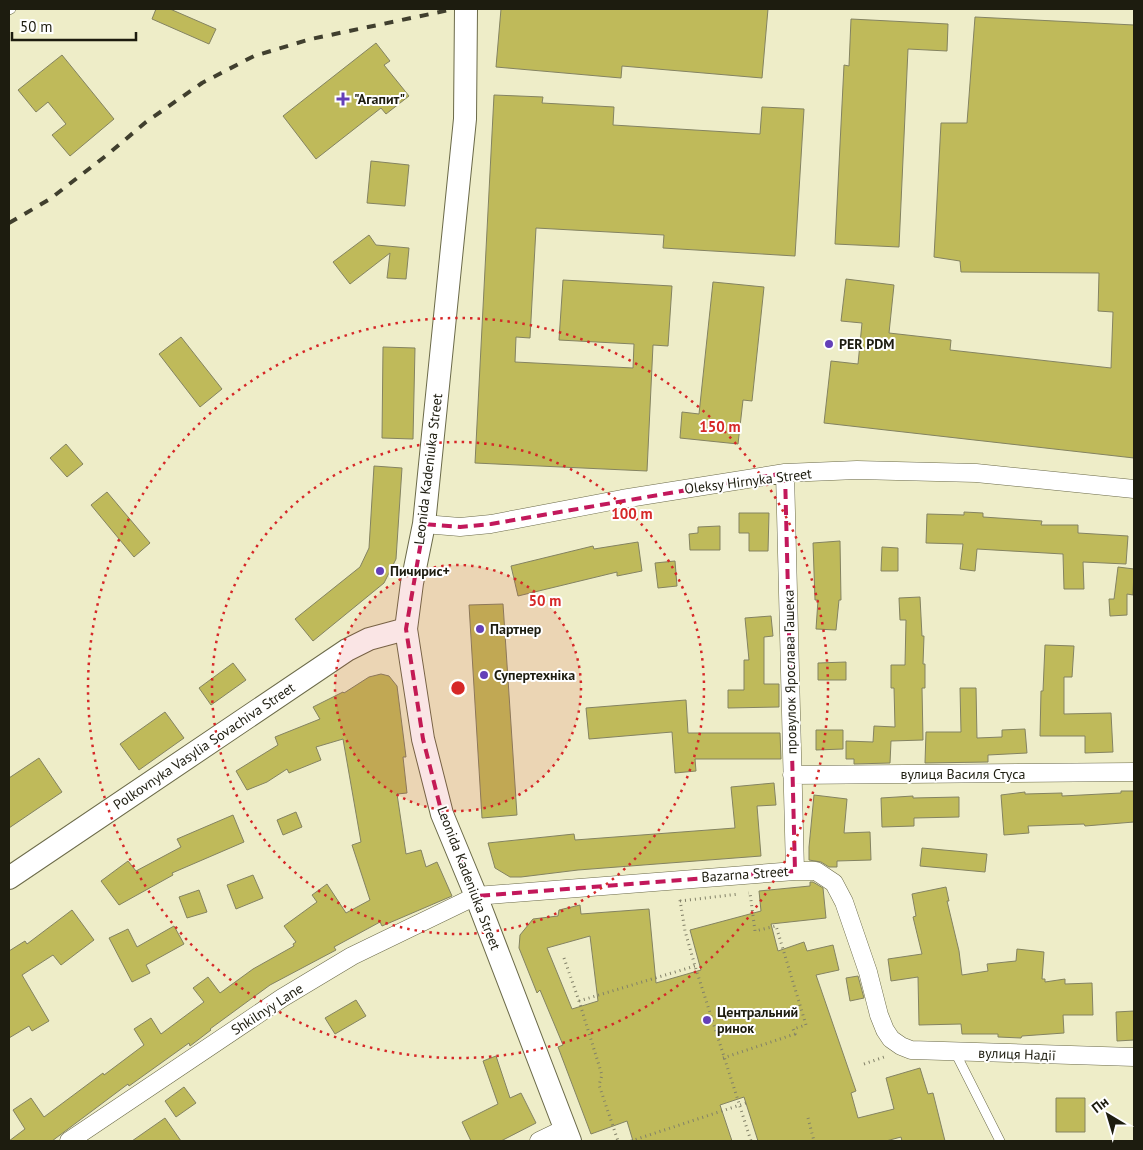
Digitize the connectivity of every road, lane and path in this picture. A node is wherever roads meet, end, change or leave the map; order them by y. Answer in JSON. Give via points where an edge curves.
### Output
{"nodes":[{"id":1,"x":466,"y":9,"type":"edge"},
{"id":2,"x":785,"y":473,"type":"junction"},
{"id":3,"x":1134,"y":489,"type":"edge"},
{"id":4,"x":424,"y":524,"type":"junction"},
{"id":5,"x":406,"y":629,"type":"junction"},
{"id":6,"x":1134,"y":772,"type":"edge"},
{"id":7,"x":792,"y":775,"type":"junction"},
{"id":8,"x":795,"y":871,"type":"junction"},
{"id":9,"x":9,"y":878,"type":"edge"},
{"id":10,"x":679,"y":880,"type":"junction"},
{"id":11,"x":476,"y":896,"type":"junction"},
{"id":12,"x":680,"y":901,"type":"junction"},
{"id":13,"x":564,"y":958,"type":"dead end"},
{"id":14,"x":695,"y":966,"type":"junction"},
{"id":15,"x":580,"y":1001,"type":"junction"},
{"id":16,"x":901,"y":1046,"type":"junction"},
{"id":17,"x":956,"y":1052,"type":"junction"},
{"id":18,"x":1134,"y":1057,"type":"edge"},
{"id":19,"x":723,"y":1058,"type":"junction"},
{"id":20,"x":864,"y":1064,"type":"dead end"},
{"id":21,"x":746,"y":1103,"type":"dead end"},
{"id":22,"x":740,"y":1105,"type":"junction"},
{"id":23,"x":808,"y":1118,"type":"dead end"},
{"id":24,"x":568,"y":1135,"type":"edge"},
{"id":25,"x":69,"y":1141,"type":"edge"},
{"id":26,"x":539,"y":1141,"type":"edge"},
{"id":27,"x":618,"y":1141,"type":"edge"},
{"id":28,"x":631,"y":1141,"type":"edge"},
{"id":29,"x":751,"y":1141,"type":"edge"},
{"id":30,"x":814,"y":1141,"type":"edge"},
{"id":31,"x":1000,"y":1141,"type":"edge"}],
"edges":[{"from":1,"to":4,"type":"street","name":"Leonida Kadeniuka Street","via":[[465,119]]},
{"from":2,"to":3,"type":"street","name":"Oleksy Hirnyka Street","via":[[857,470],[976,473]]},
{"from":2,"to":4,"type":"street","name":"Oleksy Hirnyka Street","via":[[491,524],[460,528]]},
{"from":2,"to":7,"type":"street","name":"провулок Ярослава Гашека"},
{"from":4,"to":5,"type":"street","name":"Leonida Kadeniuka Street"},
{"from":5,"to":9,"type":"street","name":"Polkovnyka Vasylia Sovachiva Street","via":[[369,639],[346,650]]},
{"from":5,"to":11,"type":"street","name":"Leonida Kadeniuka Street","via":[[423,739],[442,814]]},
{"from":6,"to":7,"type":"street","name":"вулиця Василя Стуса"},
{"from":7,"to":8,"type":"street","name":"провулок Ярослава Гашека"},
{"from":8,"to":10,"type":"street","name":"Bazarna Street"},
{"from":8,"to":16,"type":"street","name":"Bazarna Street","via":[[816,872],[834,883],[844,902],[868,972],[879,1015],[891,1039]]},
{"from":10,"to":11,"type":"street","name":"Bazarna Street"},
{"from":10,"to":12,"type":"path"},
{"from":11,"to":24,"type":"street","name":"Leonida Kadeniuka Street"},
{"from":11,"to":25,"type":"street","name":"Shkilnyy Lane","via":[[352,956],[282,998]]},
{"from":12,"to":14,"type":"path"},
{"from":12,"to":19,"type":"path","via":[[750,893],[755,931],[776,926],[806,1025],[793,1029],[795,1034]]},
{"from":13,"to":15,"type":"path"},
{"from":14,"to":15,"type":"path"},
{"from":14,"to":19,"type":"path"},
{"from":15,"to":27,"type":"path","via":[[602,1075],[599,1085]]},
{"from":16,"to":17,"type":"street","name":"вулиця Надії","via":[[911,1050]]},
{"from":16,"to":20,"type":"path","via":[[887,1056]]},
{"from":17,"to":18,"type":"street","name":"вулиця Надії"},
{"from":17,"to":31,"type":"lane"},
{"from":19,"to":22,"type":"path"},
{"from":21,"to":22,"type":"path"},
{"from":22,"to":28,"type":"path"},
{"from":22,"to":29,"type":"path"},
{"from":23,"to":30,"type":"path"},
{"from":24,"to":26,"type":"street"}]}
